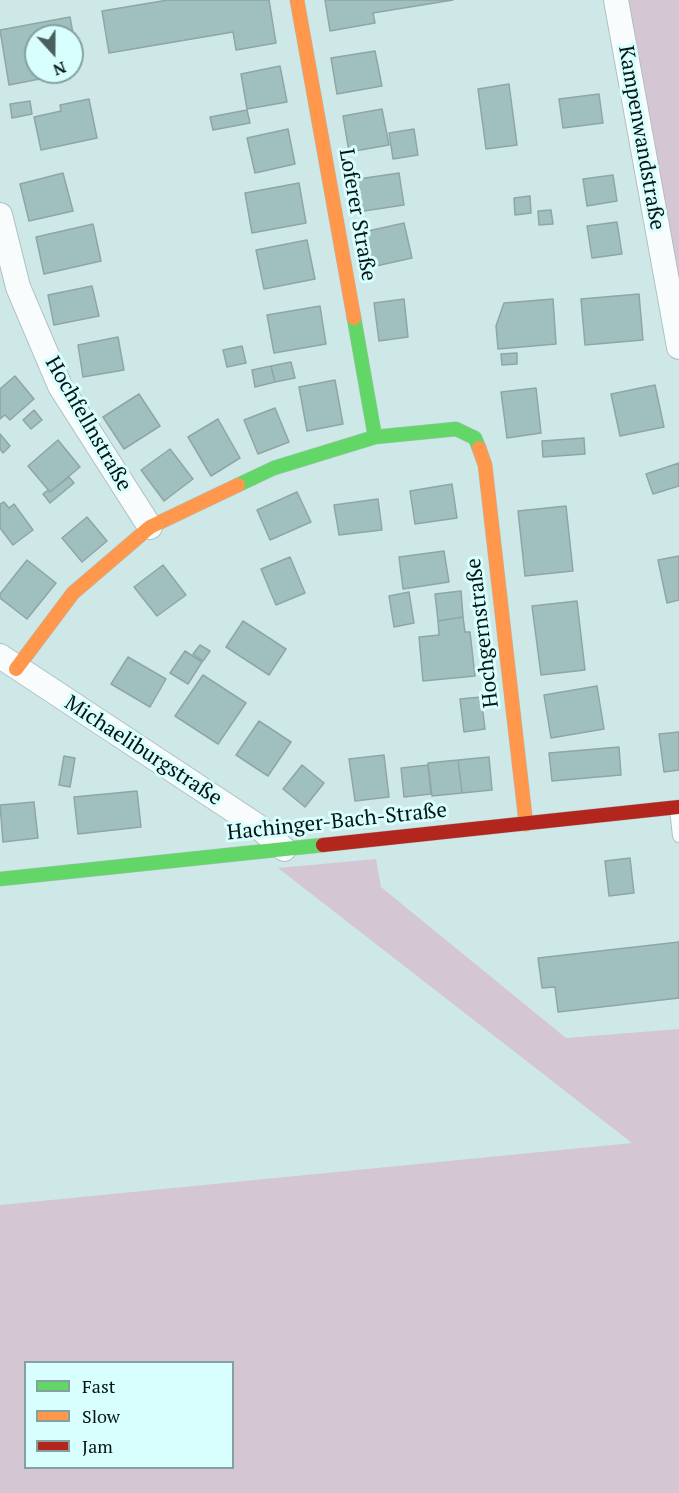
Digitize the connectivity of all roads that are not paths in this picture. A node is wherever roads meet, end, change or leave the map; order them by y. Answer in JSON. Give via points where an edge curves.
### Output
{"nodes":[{"id":1,"x":297,"y":0,"type":"edge"},
{"id":2,"x":616,"y":0,"type":"edge"},
{"id":3,"x":0,"y":215,"type":"edge"},
{"id":4,"x":679,"y":347,"type":"edge"},
{"id":5,"x":375,"y":437,"type":"junction"},
{"id":6,"x":150,"y":527,"type":"junction"},
{"id":7,"x":8,"y":662,"type":"edge"},
{"id":8,"x":678,"y":807,"type":"edge"},
{"id":9,"x":526,"y":824,"type":"junction"},
{"id":10,"x":679,"y":836,"type":"edge"},
{"id":11,"x":284,"y":849,"type":"junction"},
{"id":12,"x":0,"y":879,"type":"edge"}],
"edges":[{"from":1,"to":5,"type":"street","name":"Loferer Straße"},
{"from":2,"to":4,"type":"street","name":"Kampenwandstraße"},
{"from":3,"to":6,"type":"street","name":"Hochfellnstraße","via":[[18,287],[60,386]]},
{"from":5,"to":6,"type":"street","via":[[274,468]]},
{"from":5,"to":9,"type":"street","name":"Hochgernstraße","via":[[456,429],[475,438],[485,465]]},
{"from":6,"to":7,"type":"street","via":[[74,593]]},
{"from":7,"to":11,"type":"street","name":"Michaeliburgstraße","via":[[256,825]]},
{"from":8,"to":9,"type":"street","name":"Hachinger-Bach-Straße"},
{"from":8,"to":10,"type":"lane"},
{"from":9,"to":11,"type":"street","name":"Hachinger-Bach-Straße"},
{"from":11,"to":12,"type":"street","name":"Hachinger-Bach-Straße"}]}
